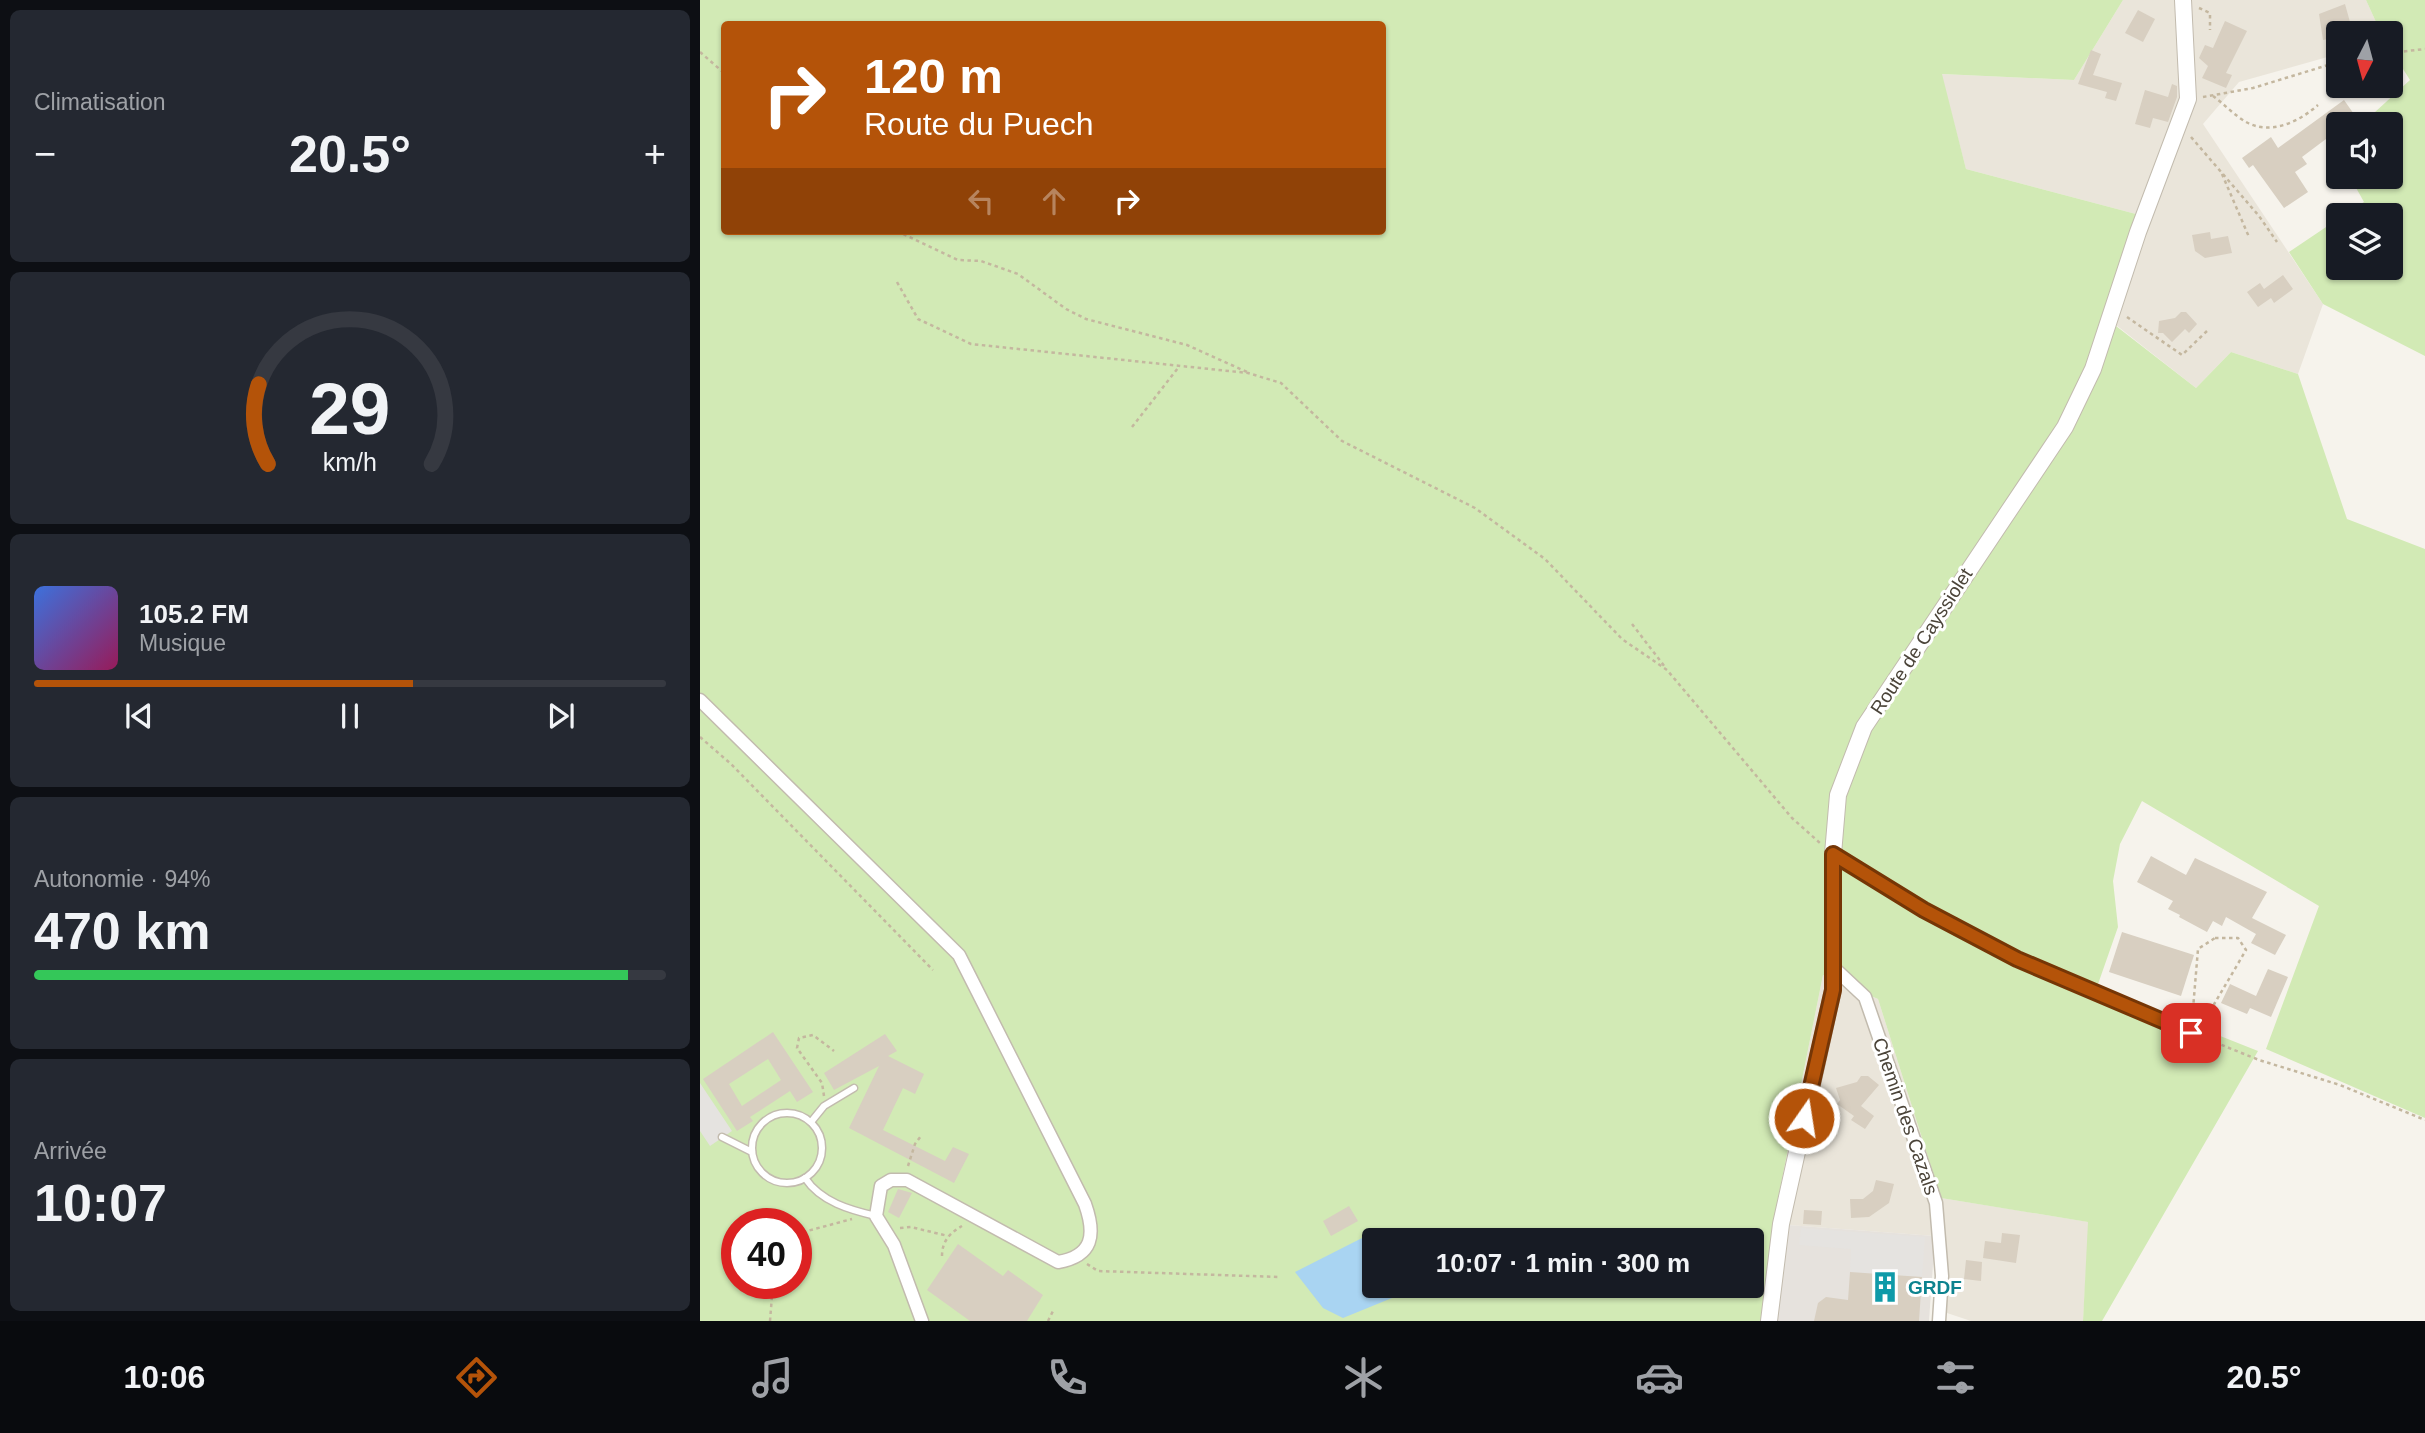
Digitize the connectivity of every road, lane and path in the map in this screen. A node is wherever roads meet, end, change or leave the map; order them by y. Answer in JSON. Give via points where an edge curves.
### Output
{"nodes":[{"id":1,"x":2183,"y":1,"type":"edge"},
{"id":2,"x":2210,"y":30,"type":"dead end"},
{"id":3,"x":2425,"y":49,"type":"edge"},
{"id":4,"x":700,"y":52,"type":"edge"},
{"id":5,"x":2403,"y":52,"type":"edge"},
{"id":6,"x":2326,"y":66,"type":"edge"},
{"id":7,"x":721,"y":70,"type":"edge"},
{"id":8,"x":2213,"y":96,"type":"junction"},
{"id":9,"x":2188,"y":99,"type":"junction"},
{"id":10,"x":2318,"y":105,"type":"dead end"},
{"id":11,"x":2179,"y":125,"type":"junction"},
{"id":12,"x":2219,"y":168,"type":"junction"},
{"id":13,"x":905,"y":235,"type":"edge"},
{"id":14,"x":2249,"y":237,"type":"dead end"},
{"id":15,"x":2277,"y":242,"type":"dead end"},
{"id":16,"x":897,"y":282,"type":"dead end"},
{"id":17,"x":2113,"y":307,"type":"junction"},
{"id":18,"x":2208,"y":330,"type":"dead end"},
{"id":19,"x":1178,"y":368,"type":"junction"},
{"id":20,"x":1248,"y":373,"type":"junction"},
{"id":21,"x":1132,"y":427,"type":"dead end"},
{"id":22,"x":1632,"y":624,"type":"dead end"},
{"id":23,"x":1667,"y":670,"type":"junction"},
{"id":24,"x":700,"y":700,"type":"edge"},
{"id":25,"x":700,"y":737,"type":"edge"},
{"id":26,"x":1833,"y":854,"type":"junction"},
{"id":27,"x":1834,"y":968,"type":"junction"},
{"id":28,"x":933,"y":970,"type":"dead end"},
{"id":29,"x":2191,"y":1033,"type":"junction"},
{"id":30,"x":834,"y":1051,"type":"dead end"},
{"id":31,"x":854,"y":1088,"type":"dead end"},
{"id":32,"x":824,"y":1106,"type":"junction"},
{"id":33,"x":2425,"y":1120,"type":"edge"},
{"id":34,"x":811,"y":1122,"type":"junction"},
{"id":35,"x":921,"y":1136,"type":"dead end"},
{"id":36,"x":722,"y":1137,"type":"dead end"},
{"id":37,"x":752,"y":1152,"type":"junction"},
{"id":38,"x":805,"y":1178,"type":"junction"},
{"id":39,"x":907,"y":1180,"type":"junction"},
{"id":40,"x":860,"y":1212,"type":"junction"},
{"id":41,"x":876,"y":1216,"type":"junction"},
{"id":42,"x":974,"y":1218,"type":"junction"},
{"id":43,"x":812,"y":1230,"type":"edge"},
{"id":44,"x":887,"y":1233,"type":"junction"},
{"id":45,"x":948,"y":1236,"type":"junction"},
{"id":46,"x":942,"y":1256,"type":"dead end"},
{"id":47,"x":1079,"y":1259,"type":"junction"},
{"id":48,"x":1280,"y":1277,"type":"dead end"},
{"id":49,"x":772,"y":1299,"type":"edge"},
{"id":50,"x":1054,"y":1310,"type":"dead end"},
{"id":51,"x":770,"y":1321,"type":"edge"},
{"id":52,"x":922,"y":1321,"type":"edge"},
{"id":53,"x":1048,"y":1321,"type":"edge"},
{"id":54,"x":1769,"y":1321,"type":"edge"},
{"id":55,"x":1939,"y":1321,"type":"edge"}],
"edges":[{"from":1,"to":2,"type":"path","via":[[2210,13]]},
{"from":1,"to":9,"type":"street","name":"Route de Cayssiolet"},
{"from":3,"to":5,"type":"path"},
{"from":4,"to":7,"type":"path"},
{"from":6,"to":8,"type":"path"},
{"from":8,"to":9,"type":"path"},
{"from":8,"to":10,"type":"path","via":[[2248,123],[2268,127],[2287,125]]},
{"from":9,"to":11,"type":"street","name":"Route de Cayssiolet"},
{"from":11,"to":12,"type":"path"},
{"from":11,"to":17,"type":"street","name":"Route de Cayssiolet"},
{"from":12,"to":14,"type":"path"},
{"from":12,"to":15,"type":"path"},
{"from":13,"to":20,"type":"path","via":[[958,260],[981,261],[1018,274],[1086,318],[1187,345]]},
{"from":16,"to":19,"type":"path","via":[[918,320],[971,344]]},
{"from":17,"to":18,"type":"path","via":[[2182,355]]},
{"from":17,"to":26,"type":"street","name":"Route de Cayssiolet","via":[[2093,369],[2065,427],[1864,727],[1838,795]]},
{"from":19,"to":20,"type":"path"},
{"from":19,"to":21,"type":"path"},
{"from":20,"to":23,"type":"path","via":[[1281,383],[1342,441],[1475,508],[1545,559],[1622,639]]},
{"from":22,"to":23,"type":"path"},
{"from":23,"to":26,"type":"path","via":[[1792,818]]},
{"from":24,"to":47,"type":"street","via":[[959,956],[1085,1204],[1092,1223],[1087,1249]]},
{"from":25,"to":28,"type":"path"},
{"from":26,"to":27,"type":"street","name":"Route de Cayssiolet"},
{"from":26,"to":29,"type":"street","via":[[1924,910],[2017,959]]},
{"from":27,"to":54,"type":"street","name":"Route de Cayssiolet","via":[[1781,1224]]},
{"from":27,"to":55,"type":"street","name":"Chemin des Cazals","via":[[1865,997],[1936,1203],[1942,1276]]},
{"from":29,"to":29,"type":"path","via":[[2198,949],[2215,938],[2238,938],[2246,950],[2240,963],[2206,1018]]},
{"from":29,"to":33,"type":"path"},
{"from":30,"to":32,"type":"path","via":[[813,1035],[799,1038],[797,1048],[822,1083]]},
{"from":31,"to":32,"type":"lane"},
{"from":32,"to":34,"type":"lane"},
{"from":34,"to":37,"type":"lane","via":[[789,1113],[777,1115],[758,1129]]},
{"from":34,"to":38,"type":"lane","via":[[822,1141],[822,1152],[814,1171]]},
{"from":35,"to":39,"type":"path"},
{"from":36,"to":37,"type":"lane"},
{"from":37,"to":38,"type":"lane","via":[[762,1173],[771,1180],[783,1183]]},
{"from":38,"to":40,"type":"lane","via":[[813,1190]]},
{"from":39,"to":41,"type":"street","via":[[891,1180],[881,1186]]},
{"from":39,"to":42,"type":"street"},
{"from":40,"to":41,"type":"lane"},
{"from":40,"to":43,"type":"path","via":[[848,1222]]},
{"from":41,"to":44,"type":"street"},
{"from":42,"to":45,"type":"path"},
{"from":42,"to":47,"type":"street","via":[[1059,1262]]},
{"from":44,"to":45,"type":"path","via":[[911,1227]]},
{"from":44,"to":52,"type":"street"},
{"from":45,"to":46,"type":"path"},
{"from":47,"to":48,"type":"path","via":[[1098,1271]]},
{"from":49,"to":51,"type":"path"},
{"from":50,"to":53,"type":"path"}]}
